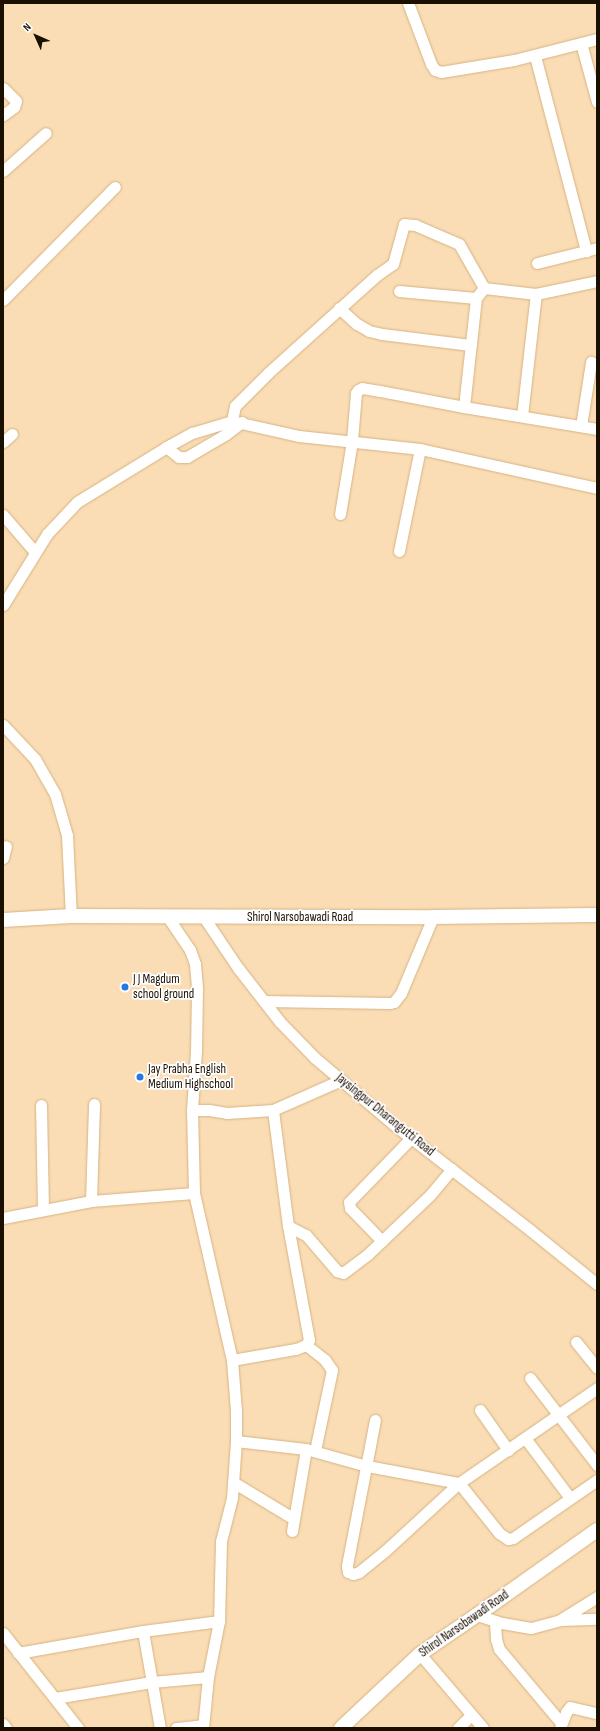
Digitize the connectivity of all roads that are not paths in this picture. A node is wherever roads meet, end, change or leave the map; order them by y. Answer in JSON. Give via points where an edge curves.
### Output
{"nodes":[{"id":1,"x":408,"y":3,"type":"edge"},
{"id":2,"x":597,"y":38,"type":"edge"},
{"id":3,"x":581,"y":43,"type":"junction"},
{"id":4,"x":535,"y":56,"type":"junction"},
{"id":5,"x":3,"y":88,"type":"edge"},
{"id":6,"x":597,"y":102,"type":"edge"},
{"id":7,"x":3,"y":115,"type":"edge"},
{"id":8,"x":46,"y":133,"type":"dead end"},
{"id":9,"x":3,"y":171,"type":"edge"},
{"id":10,"x":115,"y":187,"type":"dead end"},
{"id":11,"x":597,"y":248,"type":"edge"},
{"id":12,"x":586,"y":251,"type":"junction"},
{"id":13,"x":538,"y":263,"type":"dead end"},
{"id":14,"x":597,"y":281,"type":"edge"},
{"id":15,"x":484,"y":288,"type":"junction"},
{"id":16,"x":399,"y":292,"type":"dead end"},
{"id":17,"x":536,"y":294,"type":"junction"},
{"id":18,"x":476,"y":298,"type":"junction"},
{"id":19,"x":3,"y":300,"type":"edge"},
{"id":20,"x":340,"y":308,"type":"junction"},
{"id":21,"x":470,"y":345,"type":"junction"},
{"id":22,"x":591,"y":362,"type":"dead end"},
{"id":23,"x":464,"y":407,"type":"junction"},
{"id":24,"x":522,"y":416,"type":"junction"},
{"id":25,"x":237,"y":421,"type":"junction"},
{"id":26,"x":581,"y":426,"type":"junction"},
{"id":27,"x":597,"y":429,"type":"edge"},
{"id":28,"x":12,"y":434,"type":"dead end"},
{"id":29,"x":352,"y":441,"type":"junction"},
{"id":30,"x":3,"y":442,"type":"edge"},
{"id":31,"x":166,"y":447,"type":"junction"},
{"id":32,"x":420,"y":449,"type":"junction"},
{"id":33,"x":597,"y":488,"type":"edge"},
{"id":34,"x":340,"y":514,"type":"dead end"},
{"id":35,"x":4,"y":519,"type":"edge"},
{"id":36,"x":399,"y":550,"type":"dead end"},
{"id":37,"x":35,"y":552,"type":"junction"},
{"id":38,"x":3,"y":605,"type":"edge"},
{"id":39,"x":3,"y":725,"type":"edge"},
{"id":40,"x":6,"y":846,"type":"dead end"},
{"id":41,"x":3,"y":858,"type":"edge"},
{"id":42,"x":597,"y":915,"type":"edge"},
{"id":43,"x":71,"y":916,"type":"junction"},
{"id":44,"x":167,"y":916,"type":"junction"},
{"id":45,"x":204,"y":916,"type":"junction"},
{"id":46,"x":433,"y":917,"type":"junction"},
{"id":47,"x":3,"y":920,"type":"edge"},
{"id":48,"x":264,"y":1001,"type":"junction"},
{"id":49,"x":341,"y":1080,"type":"junction"},
{"id":50,"x":94,"y":1104,"type":"dead end"},
{"id":51,"x":41,"y":1105,"type":"dead end"},
{"id":52,"x":192,"y":1110,"type":"junction"},
{"id":53,"x":273,"y":1110,"type":"junction"},
{"id":54,"x":411,"y":1138,"type":"junction"},
{"id":55,"x":452,"y":1169,"type":"junction"},
{"id":56,"x":194,"y":1192,"type":"junction"},
{"id":57,"x":91,"y":1201,"type":"junction"},
{"id":58,"x":43,"y":1210,"type":"junction"},
{"id":59,"x":3,"y":1218,"type":"edge"},
{"id":60,"x":288,"y":1226,"type":"junction"},
{"id":61,"x":382,"y":1241,"type":"junction"},
{"id":62,"x":597,"y":1284,"type":"edge"},
{"id":63,"x":576,"y":1342,"type":"dead end"},
{"id":64,"x":306,"y":1345,"type":"junction"},
{"id":65,"x":232,"y":1360,"type":"junction"},
{"id":66,"x":597,"y":1368,"type":"edge"},
{"id":67,"x":530,"y":1378,"type":"dead end"},
{"id":68,"x":597,"y":1388,"type":"edge"},
{"id":69,"x":480,"y":1410,"type":"dead end"},
{"id":70,"x":559,"y":1414,"type":"junction"},
{"id":71,"x":375,"y":1420,"type":"dead end"},
{"id":72,"x":525,"y":1438,"type":"junction"},
{"id":73,"x":236,"y":1441,"type":"junction"},
{"id":74,"x":310,"y":1450,"type":"junction"},
{"id":75,"x":508,"y":1450,"type":"junction"},
{"id":76,"x":597,"y":1465,"type":"edge"},
{"id":77,"x":367,"y":1466,"type":"junction"},
{"id":78,"x":597,"y":1480,"type":"edge"},
{"id":79,"x":233,"y":1482,"type":"junction"},
{"id":80,"x":459,"y":1483,"type":"junction"},
{"id":81,"x":570,"y":1498,"type":"junction"},
{"id":82,"x":294,"y":1519,"type":"junction"},
{"id":83,"x":292,"y":1530,"type":"dead end"},
{"id":84,"x":597,"y":1530,"type":"edge"},
{"id":85,"x":597,"y":1596,"type":"edge"},
{"id":86,"x":477,"y":1615,"type":"junction"},
{"id":87,"x":597,"y":1619,"type":"edge"},
{"id":88,"x":560,"y":1620,"type":"junction"},
{"id":89,"x":219,"y":1621,"type":"junction"},
{"id":90,"x":495,"y":1621,"type":"junction"},
{"id":91,"x":143,"y":1632,"type":"junction"},
{"id":92,"x":3,"y":1633,"type":"edge"},
{"id":93,"x":18,"y":1653,"type":"junction"},
{"id":94,"x":420,"y":1654,"type":"junction"},
{"id":95,"x":208,"y":1677,"type":"junction"},
{"id":96,"x":152,"y":1682,"type":"junction"},
{"id":97,"x":55,"y":1698,"type":"junction"},
{"id":98,"x":597,"y":1713,"type":"edge"},
{"id":99,"x":471,"y":1715,"type":"junction"},
{"id":100,"x":3,"y":1724,"type":"edge"},
{"id":101,"x":203,"y":1726,"type":"edge"},
{"id":102,"x":560,"y":1726,"type":"edge"},
{"id":103,"x":6,"y":1728,"type":"edge"},
{"id":104,"x":78,"y":1728,"type":"edge"},
{"id":105,"x":160,"y":1728,"type":"edge"},
{"id":106,"x":176,"y":1728,"type":"edge"},
{"id":107,"x":341,"y":1728,"type":"edge"},
{"id":108,"x":458,"y":1728,"type":"edge"},
{"id":109,"x":483,"y":1728,"type":"edge"}],
"edges":[{"from":1,"to":4,"type":"street","via":[[430,64],[435,70],[450,72]]},
{"from":2,"to":3,"type":"street"},
{"from":3,"to":4,"type":"street"},
{"from":3,"to":6,"type":"street"},
{"from":4,"to":12,"type":"street"},
{"from":5,"to":7,"type":"street","via":[[16,101],[14,107]]},
{"from":8,"to":9,"type":"street"},
{"from":10,"to":19,"type":"street"},
{"from":11,"to":12,"type":"street"},
{"from":12,"to":13,"type":"street"},
{"from":14,"to":17,"type":"street"},
{"from":15,"to":17,"type":"street"},
{"from":15,"to":18,"type":"street"},
{"from":15,"to":20,"type":"street","via":[[459,244],[415,225],[404,224],[392,264]]},
{"from":16,"to":18,"type":"street"},
{"from":17,"to":24,"type":"street"},
{"from":18,"to":21,"type":"street"},
{"from":20,"to":21,"type":"street","via":[[369,331]]},
{"from":20,"to":25,"type":"street","via":[[235,406]]},
{"from":21,"to":23,"type":"street"},
{"from":22,"to":26,"type":"street"},
{"from":23,"to":24,"type":"street"},
{"from":23,"to":29,"type":"street","via":[[362,388],[358,390],[355,400]]},
{"from":24,"to":26,"type":"street"},
{"from":25,"to":29,"type":"street","via":[[299,436]]},
{"from":25,"to":31,"type":"street","via":[[192,433]]},
{"from":25,"to":31,"type":"street","via":[[226,434],[187,457],[179,457]]},
{"from":26,"to":27,"type":"street"},
{"from":28,"to":30,"type":"street"},
{"from":29,"to":32,"type":"street"},
{"from":29,"to":34,"type":"street"},
{"from":31,"to":37,"type":"street","via":[[77,502],[47,534]]},
{"from":32,"to":33,"type":"street"},
{"from":32,"to":36,"type":"street"},
{"from":35,"to":37,"type":"street"},
{"from":37,"to":38,"type":"street"},
{"from":39,"to":43,"type":"street","via":[[35,759],[55,794],[67,835]]},
{"from":40,"to":41,"type":"street"},
{"from":42,"to":46,"type":"main road","name":"Shirol Narsobawadi Road"},
{"from":43,"to":44,"type":"main road","name":"Shirol Narsobawadi Road"},
{"from":43,"to":47,"type":"main road","name":"Shirol Narsobawadi Road"},
{"from":44,"to":45,"type":"main road","name":"Shirol Narsobawadi Road"},
{"from":44,"to":52,"type":"street","via":[[190,950],[195,964],[196,1051]]},
{"from":45,"to":46,"type":"main road","name":"Shirol Narsobawadi Road"},
{"from":45,"to":48,"type":"street","name":"Jaysingpur Dharangutti Road","via":[[238,968]]},
{"from":46,"to":48,"type":"street","via":[[401,993],[394,1002]]},
{"from":48,"to":49,"type":"street","name":"Jaysingpur Dharangutti Road","via":[[280,1022],[315,1058]]},
{"from":49,"to":53,"type":"street"},
{"from":49,"to":54,"type":"street","name":"Jaysingpur Dharangutti Road"},
{"from":50,"to":57,"type":"street"},
{"from":51,"to":58,"type":"street"},
{"from":52,"to":53,"type":"street","via":[[227,1113]]},
{"from":52,"to":56,"type":"street"},
{"from":53,"to":60,"type":"street"},
{"from":54,"to":55,"type":"street","name":"Jaysingpur Dharangutti Road"},
{"from":54,"to":61,"type":"street","via":[[349,1202],[350,1208]]},
{"from":55,"to":61,"type":"street","via":[[435,1190]]},
{"from":55,"to":62,"type":"street","name":"Jaysingpur Dharangutti Road"},
{"from":56,"to":57,"type":"street"},
{"from":56,"to":65,"type":"street"},
{"from":57,"to":58,"type":"street"},
{"from":58,"to":59,"type":"street"},
{"from":60,"to":61,"type":"street","via":[[306,1235],[337,1271],[343,1273]]},
{"from":60,"to":64,"type":"street","via":[[309,1340]]},
{"from":63,"to":66,"type":"street"},
{"from":64,"to":65,"type":"street"},
{"from":64,"to":74,"type":"street","via":[[325,1360],[332,1370]]},
{"from":65,"to":73,"type":"street"},
{"from":67,"to":70,"type":"street"},
{"from":68,"to":70,"type":"street"},
{"from":69,"to":75,"type":"street"},
{"from":70,"to":72,"type":"street"},
{"from":70,"to":76,"type":"street"},
{"from":71,"to":77,"type":"street"},
{"from":72,"to":75,"type":"street"},
{"from":72,"to":81,"type":"street"},
{"from":73,"to":74,"type":"street"},
{"from":73,"to":79,"type":"street"},
{"from":74,"to":77,"type":"street"},
{"from":74,"to":82,"type":"street"},
{"from":75,"to":80,"type":"street"},
{"from":77,"to":80,"type":"street"},
{"from":77,"to":80,"type":"street","via":[[347,1566],[348,1572],[353,1574],[385,1551]]},
{"from":78,"to":81,"type":"street"},
{"from":79,"to":82,"type":"street"},
{"from":79,"to":89,"type":"street","via":[[232,1498],[221,1541]]},
{"from":80,"to":81,"type":"street","via":[[499,1532],[508,1539]]},
{"from":82,"to":83,"type":"street"},
{"from":84,"to":86,"type":"main road","name":"Shirol Narsobawadi Road"},
{"from":85,"to":88,"type":"street"},
{"from":86,"to":90,"type":"street"},
{"from":86,"to":94,"type":"main road","name":"Shirol Narsobawadi Road"},
{"from":87,"to":88,"type":"street"},
{"from":88,"to":90,"type":"street","via":[[531,1628]]},
{"from":89,"to":91,"type":"street"},
{"from":89,"to":95,"type":"street"},
{"from":90,"to":102,"type":"street","via":[[499,1649]]},
{"from":91,"to":93,"type":"street"},
{"from":91,"to":96,"type":"street"},
{"from":92,"to":93,"type":"street"},
{"from":93,"to":97,"type":"street"},
{"from":94,"to":99,"type":"street"},
{"from":94,"to":107,"type":"main road","name":"Shirol Narsobawadi Road"},
{"from":95,"to":96,"type":"street"},
{"from":95,"to":101,"type":"street"},
{"from":96,"to":97,"type":"street"},
{"from":96,"to":105,"type":"street"},
{"from":97,"to":104,"type":"street"},
{"from":98,"to":102,"type":"street","via":[[570,1708]]},
{"from":99,"to":108,"type":"street"},
{"from":99,"to":109,"type":"street"},
{"from":100,"to":103,"type":"street"},
{"from":101,"to":106,"type":"street"}]}
